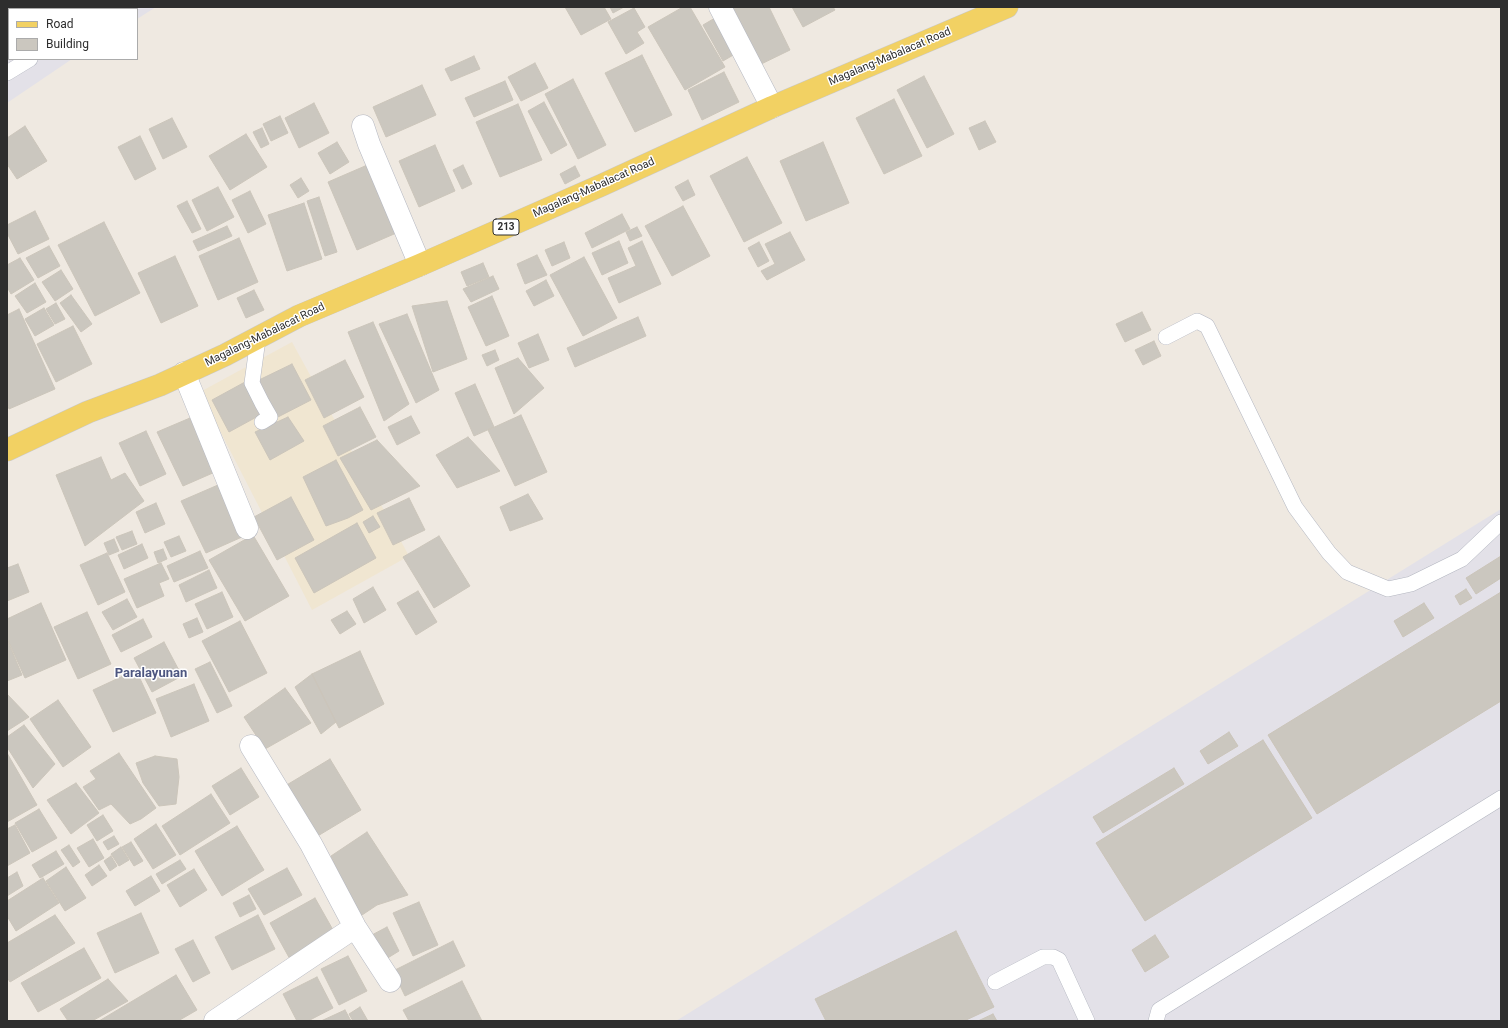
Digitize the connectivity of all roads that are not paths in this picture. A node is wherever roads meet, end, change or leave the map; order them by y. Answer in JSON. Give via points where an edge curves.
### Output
{"nodes":[{"id":1,"x":720,"y":7,"type":"edge"},
{"id":2,"x":1007,"y":7,"type":"edge"},
{"id":3,"x":28,"y":60,"type":"edge"},
{"id":4,"x":7,"y":73,"type":"edge"},
{"id":5,"x":772,"y":107,"type":"junction"},
{"id":6,"x":364,"y":126,"type":"dead end"},
{"id":7,"x":420,"y":265,"type":"junction"},
{"id":8,"x":1166,"y":337,"type":"dead end"},
{"id":9,"x":258,"y":339,"type":"junction"},
{"id":10,"x":184,"y":373,"type":"junction"},
{"id":11,"x":262,"y":422,"type":"dead end"},
{"id":12,"x":7,"y":450,"type":"edge"},
{"id":13,"x":1501,"y":522,"type":"edge"},
{"id":14,"x":247,"y":528,"type":"dead end"},
{"id":15,"x":251,"y":746,"type":"dead end"},
{"id":16,"x":1501,"y":798,"type":"edge"},
{"id":17,"x":355,"y":928,"type":"junction"},
{"id":18,"x":390,"y":981,"type":"dead end"},
{"id":19,"x":995,"y":982,"type":"dead end"},
{"id":20,"x":215,"y":1021,"type":"edge"},
{"id":21,"x":1087,"y":1021,"type":"edge"},
{"id":22,"x":1156,"y":1021,"type":"edge"}],
"edges":[{"from":1,"to":5,"type":"street"},
{"from":2,"to":5,"type":"main road","name":"Magalang-Mabalacat Road","number":"213"},
{"from":3,"to":4,"type":"lane"},
{"from":5,"to":7,"type":"main road","name":"Magalang-Mabalacat Road","number":"213"},
{"from":6,"to":7,"type":"street","via":[[369,144]]},
{"from":7,"to":9,"type":"main road","name":"Magalang-Mabalacat Road","number":"213","via":[[299,316]]},
{"from":8,"to":13,"type":"lane","via":[[1198,321],[1207,326],[1295,507],[1328,553],[1347,572],[1388,589],[1411,584],[1462,559]]},
{"from":9,"to":10,"type":"main road","name":"Magalang-Mabalacat Road","number":"213"},
{"from":9,"to":11,"type":"lane","via":[[252,383],[270,417]]},
{"from":10,"to":12,"type":"main road","name":"Magalang-Mabalacat Road","number":"213","via":[[160,385],[88,412]]},
{"from":10,"to":14,"type":"street"},
{"from":15,"to":17,"type":"street","via":[[310,844]]},
{"from":16,"to":22,"type":"lane","via":[[1159,1010]]},
{"from":17,"to":18,"type":"street"},
{"from":17,"to":20,"type":"street"},
{"from":19,"to":21,"type":"lane","via":[[1043,956],[1053,957],[1060,960]]}]}
